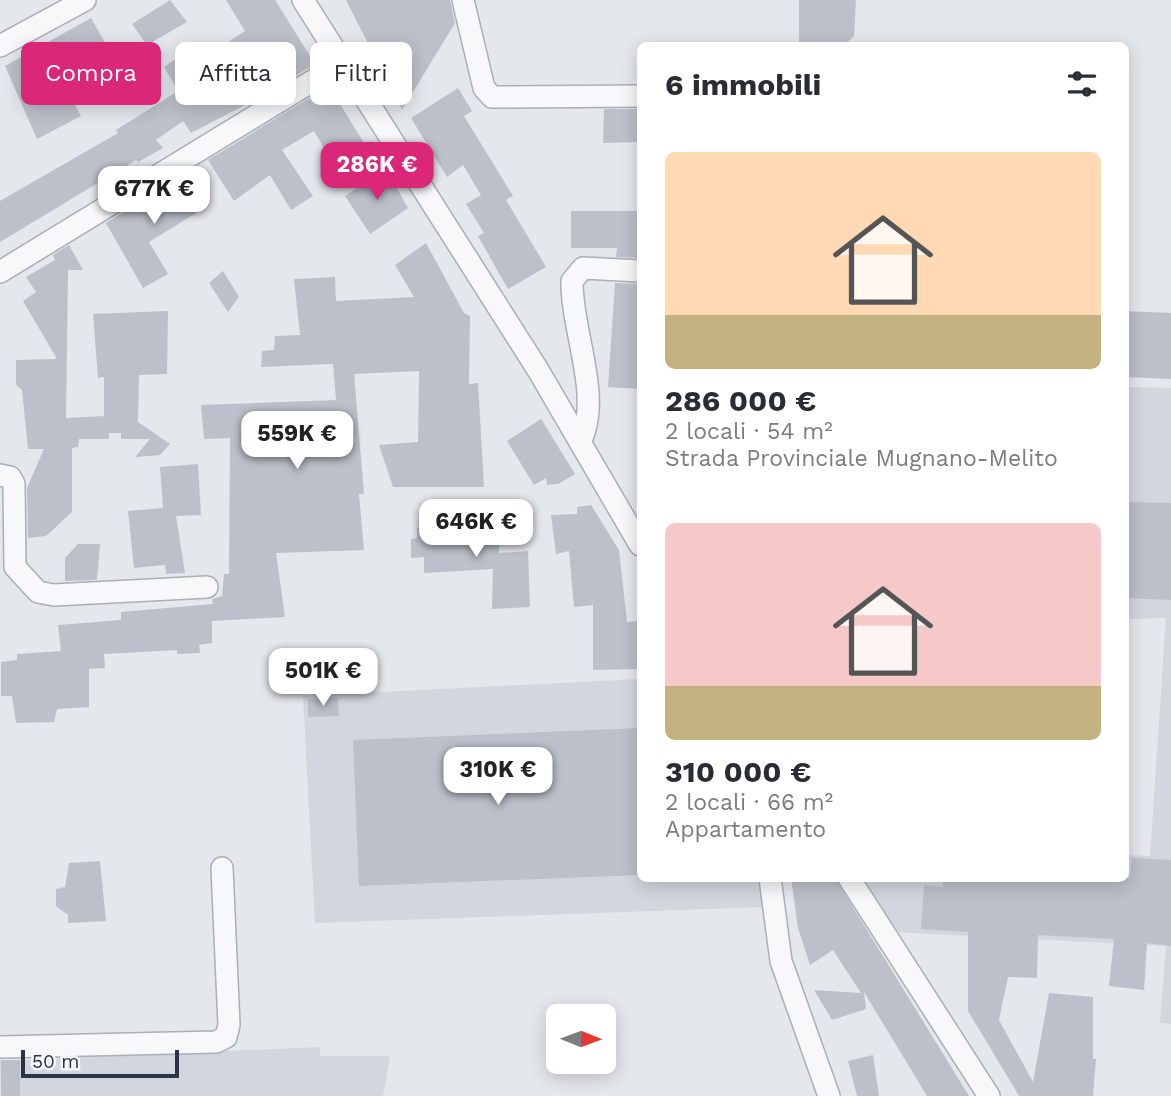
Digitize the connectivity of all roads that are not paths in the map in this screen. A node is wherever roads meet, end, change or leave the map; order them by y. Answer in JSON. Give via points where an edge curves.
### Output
{"nodes":[{"id":1,"x":85,"y":0,"type":"edge"},
{"id":2,"x":303,"y":0,"type":"edge"},
{"id":3,"x":463,"y":0,"type":"edge"},
{"id":4,"x":329,"y":42,"type":"edge"},
{"id":5,"x":0,"y":46,"type":"edge"},
{"id":6,"x":310,"y":82,"type":"edge"},
{"id":7,"x":637,"y":96,"type":"edge"},
{"id":8,"x":369,"y":105,"type":"edge"},
{"id":9,"x":637,"y":271,"type":"edge"},
{"id":10,"x":0,"y":272,"type":"edge"},
{"id":11,"x":580,"y":442,"type":"junction"},
{"id":12,"x":0,"y":475,"type":"edge"},
{"id":13,"x":637,"y":531,"type":"edge"},
{"id":14,"x":207,"y":587,"type":"dead end"},
{"id":15,"x":222,"y":868,"type":"dead end"},
{"id":16,"x":771,"y":882,"type":"edge"},
{"id":17,"x":852,"y":882,"type":"edge"},
{"id":18,"x":0,"y":1047,"type":"edge"},
{"id":19,"x":829,"y":1096,"type":"edge"},
{"id":20,"x":989,"y":1096,"type":"edge"}],
"edges":[{"from":1,"to":5,"type":"street"},
{"from":2,"to":4,"type":"street"},
{"from":3,"to":7,"type":"street","via":[[484,88],[492,97]]},
{"from":6,"to":10,"type":"street"},
{"from":8,"to":11,"type":"street"},
{"from":9,"to":11,"type":"street","via":[[583,268],[572,281],[589,403]]},
{"from":11,"to":13,"type":"street"},
{"from":12,"to":14,"type":"street","via":[[10,477],[14,484],[15,567],[38,592]]},
{"from":15,"to":18,"type":"street","via":[[226,1037],[216,1042]]},
{"from":16,"to":19,"type":"street","via":[[781,961]]},
{"from":17,"to":20,"type":"street"}]}
